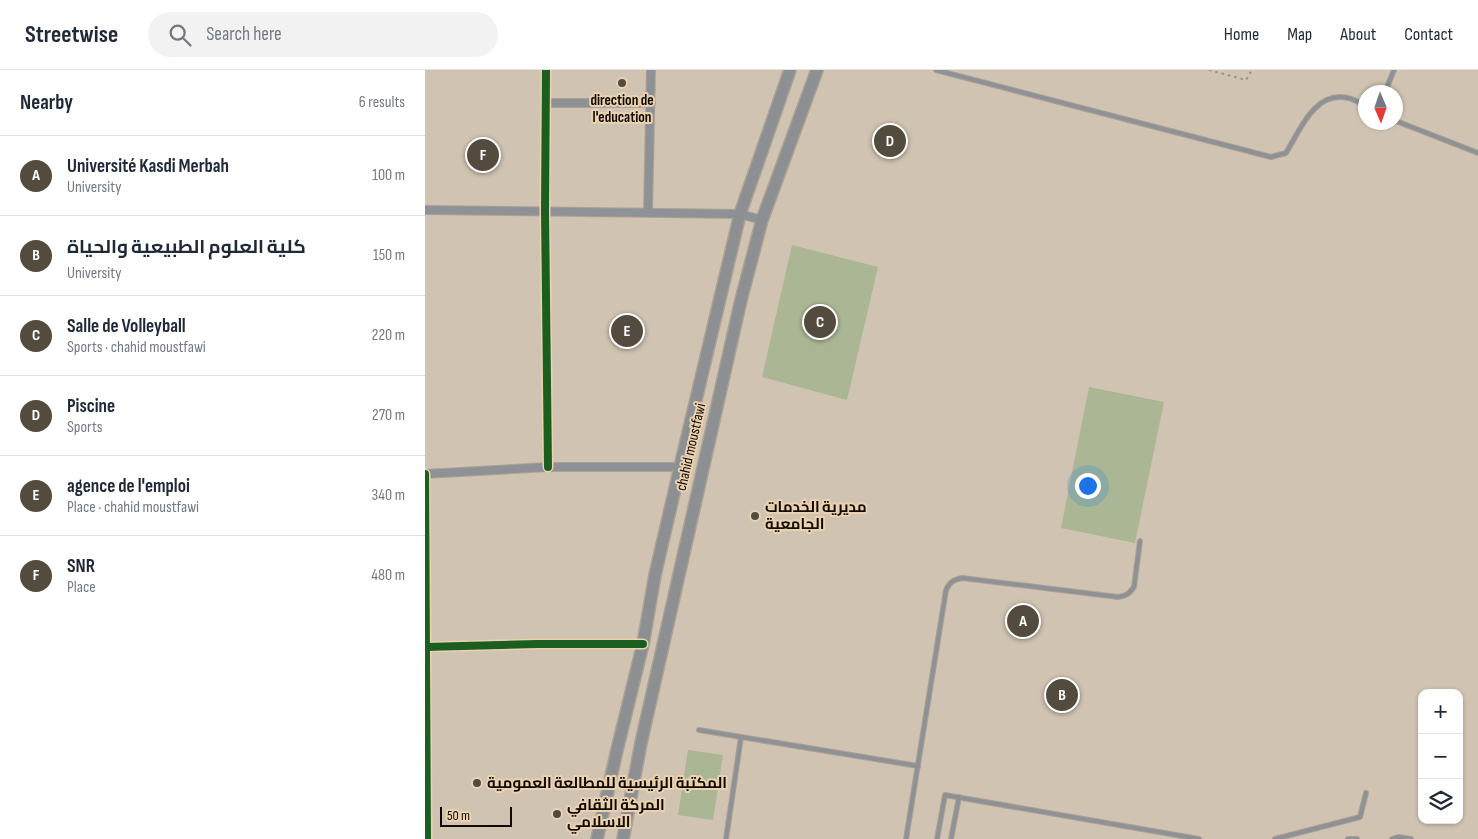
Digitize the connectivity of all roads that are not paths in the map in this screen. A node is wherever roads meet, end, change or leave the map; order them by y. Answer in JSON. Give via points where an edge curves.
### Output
{"nodes":[{"id":1,"x":546,"y":70,"type":"edge"},
{"id":2,"x":651,"y":70,"type":"edge"},
{"id":3,"x":790,"y":70,"type":"edge"},
{"id":4,"x":817,"y":70,"type":"edge"},
{"id":5,"x":936,"y":70,"type":"edge"},
{"id":6,"x":1394,"y":70,"type":"edge"},
{"id":7,"x":1388,"y":85,"type":"edge"},
{"id":8,"x":1358,"y":102,"type":"edge"},
{"id":9,"x":546,"y":103,"type":"junction"},
{"id":10,"x":651,"y":103,"type":"junction"},
{"id":11,"x":1403,"y":124,"type":"edge"},
{"id":12,"x":1478,"y":153,"type":"edge"},
{"id":13,"x":425,"y":210,"type":"edge"},
{"id":14,"x":545,"y":211,"type":"junction"},
{"id":15,"x":648,"y":212,"type":"junction"},
{"id":16,"x":740,"y":214,"type":"junction"},
{"id":17,"x":762,"y":220,"type":"junction"},
{"id":18,"x":548,"y":467,"type":"junction"},
{"id":19,"x":680,"y":467,"type":"junction"},
{"id":20,"x":425,"y":474,"type":"edge"},
{"id":21,"x":1140,"y":541,"type":"dead end"},
{"id":22,"x":643,"y":644,"type":"junction"},
{"id":23,"x":426,"y":647,"type":"edge"},
{"id":24,"x":699,"y":730,"type":"dead end"},
{"id":25,"x":741,"y":737,"type":"junction"},
{"id":26,"x":918,"y":766,"type":"junction"},
{"id":27,"x":1366,"y":793,"type":"dead end"},
{"id":28,"x":959,"y":797,"type":"junction"},
{"id":29,"x":427,"y":839,"type":"edge"},
{"id":30,"x":597,"y":839,"type":"edge"},
{"id":31,"x":623,"y":839,"type":"edge"},
{"id":32,"x":726,"y":839,"type":"edge"},
{"id":33,"x":907,"y":839,"type":"edge"},
{"id":34,"x":937,"y":839,"type":"edge"},
{"id":35,"x":951,"y":839,"type":"edge"},
{"id":36,"x":1199,"y":839,"type":"edge"},
{"id":37,"x":1275,"y":839,"type":"edge"},
{"id":38,"x":1349,"y":839,"type":"edge"},
{"id":39,"x":1357,"y":839,"type":"edge"},
{"id":40,"x":1392,"y":839,"type":"edge"},
{"id":41,"x":1411,"y":839,"type":"edge"}],
"edges":[{"from":1,"to":9,"type":"street"},
{"from":2,"to":10,"type":"street"},
{"from":3,"to":16,"type":"main road","name":"chahid moustfawi"},
{"from":4,"to":17,"type":"main road","name":"chahid moustfawi"},
{"from":5,"to":8,"type":"lane","via":[[1271,157],[1286,153],[1309,115],[1323,101],[1335,96]]},
{"from":6,"to":7,"type":"lane"},
{"from":9,"to":10,"type":"street"},
{"from":9,"to":14,"type":"street"},
{"from":10,"to":15,"type":"street"},
{"from":11,"to":12,"type":"lane"},
{"from":13,"to":14,"type":"street"},
{"from":14,"to":15,"type":"street"},
{"from":14,"to":18,"type":"street"},
{"from":15,"to":16,"type":"street"},
{"from":16,"to":17,"type":"street"},
{"from":16,"to":19,"type":"main road","name":"chahid moustfawi"},
{"from":17,"to":31,"type":"main road","name":"chahid moustfawi","via":[[677,578]]},
{"from":18,"to":19,"type":"street"},
{"from":18,"to":20,"type":"street"},
{"from":19,"to":22,"type":"main road","name":"chahid moustfawi"},
{"from":20,"to":23,"type":"street"},
{"from":21,"to":26,"type":"lane","via":[[1134,587],[1125,596],[961,578],[949,584]]},
{"from":22,"to":23,"type":"street"},
{"from":22,"to":30,"type":"main road","name":"chahid moustfawi"},
{"from":23,"to":29,"type":"street"},
{"from":24,"to":25,"type":"lane"},
{"from":25,"to":26,"type":"lane"},
{"from":25,"to":32,"type":"lane"},
{"from":26,"to":33,"type":"lane"},
{"from":27,"to":37,"type":"lane","via":[[1360,817]]},
{"from":28,"to":34,"type":"lane","via":[[945,795]]},
{"from":28,"to":35,"type":"lane"},
{"from":28,"to":36,"type":"lane"},
{"from":38,"to":39,"type":"lane"},
{"from":40,"to":41,"type":"lane"}]}
